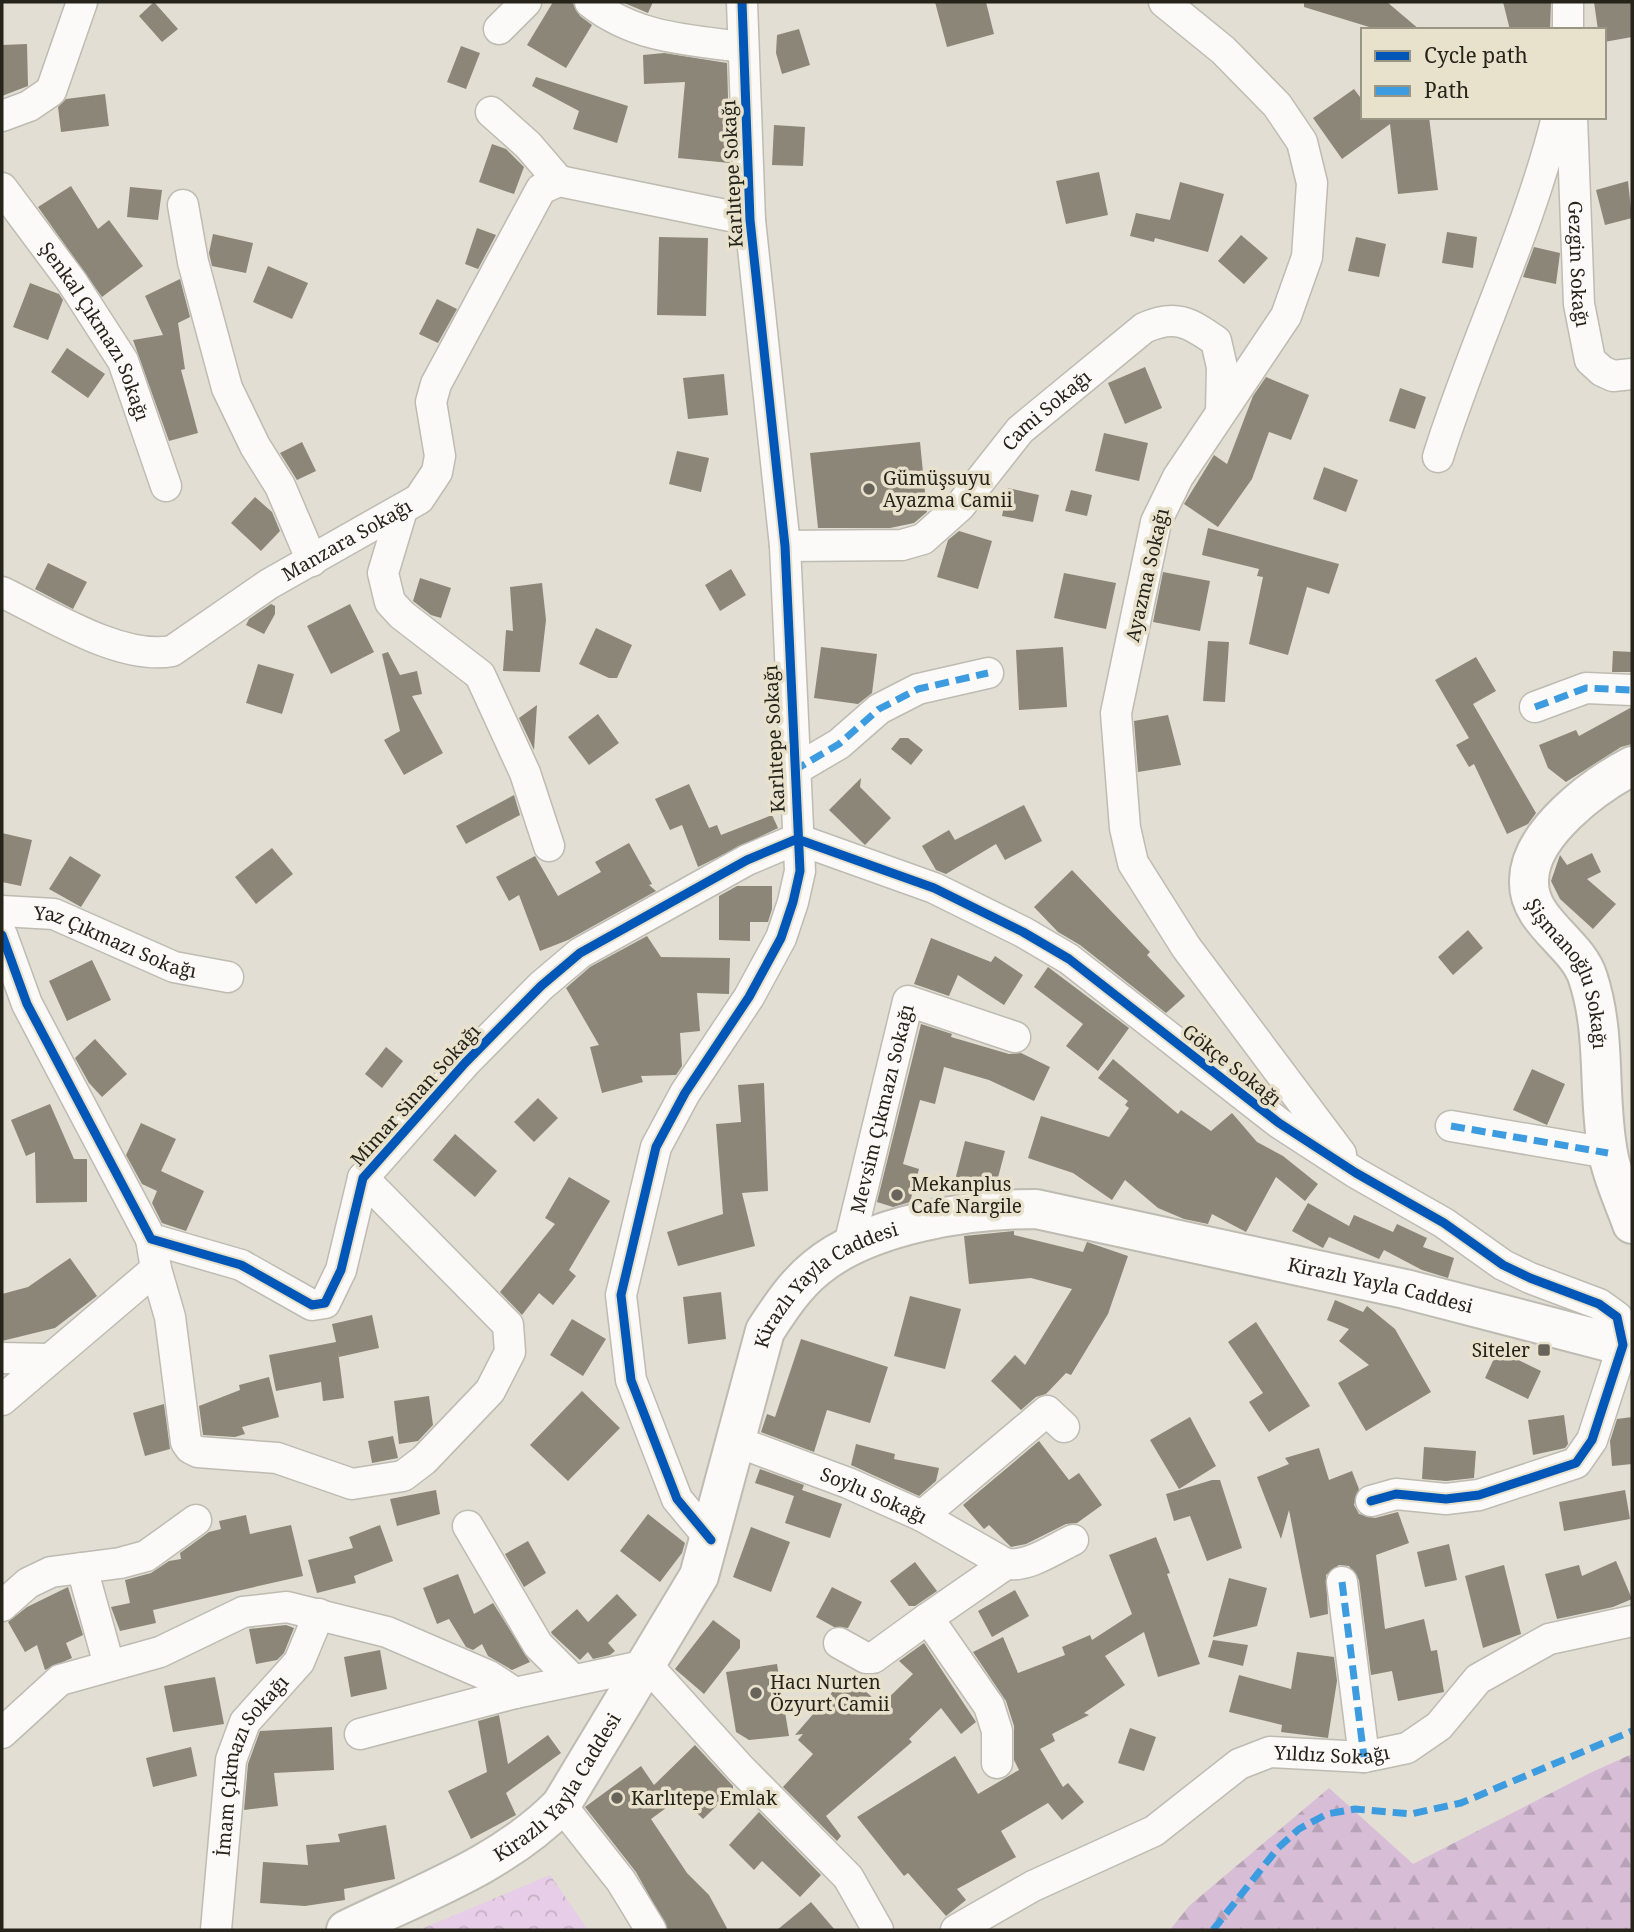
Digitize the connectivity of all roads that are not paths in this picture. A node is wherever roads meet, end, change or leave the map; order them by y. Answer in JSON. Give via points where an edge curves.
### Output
{"nodes":[{"id":1,"x":82,"y":2,"type":"edge"},
{"id":2,"x":526,"y":2,"type":"edge"},
{"id":3,"x":590,"y":2,"type":"edge"},
{"id":4,"x":742,"y":2,"type":"edge"},
{"id":5,"x":1164,"y":2,"type":"edge"},
{"id":6,"x":1567,"y":2,"type":"edge"},
{"id":7,"x":1568,"y":28,"type":"edge"},
{"id":8,"x":499,"y":29,"type":"dead end"},
{"id":9,"x":743,"y":47,"type":"junction"},
{"id":10,"x":491,"y":112,"type":"dead end"},
{"id":11,"x":2,"y":116,"type":"edge"},
{"id":12,"x":1556,"y":119,"type":"edge"},
{"id":13,"x":1572,"y":119,"type":"edge"},
{"id":14,"x":559,"y":181,"type":"junction"},
{"id":15,"x":2,"y":188,"type":"edge"},
{"id":16,"x":183,"y":205,"type":"dead end"},
{"id":17,"x":751,"y":220,"type":"junction"},
{"id":18,"x":1632,"y":374,"type":"edge"},
{"id":19,"x":1221,"y":412,"type":"junction"},
{"id":20,"x":1438,"y":457,"type":"dead end"},
{"id":21,"x":166,"y":486,"type":"dead end"},
{"id":22,"x":402,"y":510,"type":"junction"},
{"id":23,"x":785,"y":546,"type":"junction"},
{"id":24,"x":312,"y":561,"type":"junction"},
{"id":25,"x":2,"y":592,"type":"edge"},
{"id":26,"x":988,"y":673,"type":"dead end"},
{"id":27,"x":1632,"y":690,"type":"edge"},
{"id":28,"x":1535,"y":707,"type":"dead end"},
{"id":29,"x":1632,"y":766,"type":"edge"},
{"id":30,"x":793,"y":771,"type":"junction"},
{"id":31,"x":797,"y":839,"type":"junction"},
{"id":32,"x":549,"y":846,"type":"dead end"},
{"id":33,"x":2,"y":911,"type":"edge"},
{"id":34,"x":2,"y":935,"type":"edge"},
{"id":35,"x":228,"y":976,"type":"dead end"},
{"id":36,"x":1015,"y":1037,"type":"dead end"},
{"id":37,"x":1451,"y":1126,"type":"dead end"},
{"id":38,"x":1608,"y":1153,"type":"junction"},
{"id":39,"x":1356,"y":1173,"type":"junction"},
{"id":40,"x":363,"y":1178,"type":"junction"},
{"id":41,"x":1632,"y":1224,"type":"edge"},
{"id":42,"x":151,"y":1238,"type":"junction"},
{"id":43,"x":849,"y":1245,"type":"junction"},
{"id":44,"x":156,"y":1269,"type":"junction"},
{"id":45,"x":1627,"y":1347,"type":"edge"},
{"id":46,"x":2,"y":1358,"type":"edge"},
{"id":47,"x":48,"y":1359,"type":"junction"},
{"id":48,"x":2,"y":1400,"type":"edge"},
{"id":49,"x":1064,"y":1427,"type":"dead end"},
{"id":50,"x":735,"y":1441,"type":"junction"},
{"id":51,"x":1371,"y":1501,"type":"dead end"},
{"id":52,"x":922,"y":1516,"type":"junction"},
{"id":53,"x":196,"y":1520,"type":"dead end"},
{"id":54,"x":468,"y":1526,"type":"dead end"},
{"id":55,"x":711,"y":1540,"type":"junction"},
{"id":56,"x":1073,"y":1541,"type":"dead end"},
{"id":57,"x":1006,"y":1564,"type":"junction"},
{"id":58,"x":82,"y":1568,"type":"junction"},
{"id":59,"x":1342,"y":1582,"type":"dead end"},
{"id":60,"x":2,"y":1606,"type":"edge"},
{"id":61,"x":319,"y":1614,"type":"junction"},
{"id":62,"x":928,"y":1618,"type":"junction"},
{"id":63,"x":1632,"y":1621,"type":"edge"},
{"id":64,"x":839,"y":1643,"type":"dead end"},
{"id":65,"x":109,"y":1665,"type":"junction"},
{"id":66,"x":647,"y":1665,"type":"junction"},
{"id":67,"x":573,"y":1680,"type":"junction"},
{"id":68,"x":515,"y":1693,"type":"junction"},
{"id":69,"x":2,"y":1733,"type":"edge"},
{"id":70,"x":360,"y":1734,"type":"dead end"},
{"id":71,"x":1364,"y":1756,"type":"junction"},
{"id":72,"x":997,"y":1763,"type":"dead end"},
{"id":73,"x":561,"y":1805,"type":"junction"},
{"id":74,"x":216,"y":1930,"type":"edge"},
{"id":75,"x":346,"y":1930,"type":"edge"},
{"id":76,"x":651,"y":1930,"type":"edge"},
{"id":77,"x":878,"y":1930,"type":"edge"},
{"id":78,"x":956,"y":1930,"type":"edge"}],
"edges":[{"from":1,"to":11,"type":"street","via":[[51,91]]},
{"from":2,"to":8,"type":"street"},
{"from":3,"to":9,"type":"street","via":[[654,35]]},
{"from":4,"to":9,"type":"street","name":"Karlıtepe Sokağı"},
{"from":5,"to":19,"type":"street","name":"Ayazma Sokağı","via":[[1223,50],[1277,105],[1302,142],[1312,183],[1307,257],[1286,316]]},
{"from":6,"to":7,"type":"street"},
{"from":9,"to":17,"type":"street","name":"Karlıtepe Sokağı"},
{"from":10,"to":14,"type":"street"},
{"from":12,"to":20,"type":"street","via":[[1525,228],[1459,390]]},
{"from":13,"to":18,"type":"street","name":"Gezgin Sokağı","via":[[1579,304],[1590,360],[1613,376]]},
{"from":14,"to":17,"type":"street"},
{"from":14,"to":22,"type":"street","name":"Manzara Sokağı","via":[[541,189],[436,384],[432,402],[440,456],[437,472],[419,499]]},
{"from":15,"to":21,"type":"street","name":"Şenkal Çıkmazı Sokağı","via":[[123,361]]},
{"from":16,"to":24,"type":"street","via":[[196,275],[227,388],[280,486]]},
{"from":17,"to":23,"type":"street","name":"Karlıtepe Sokağı"},
{"from":19,"to":23,"type":"street","name":"Cami Sokağı","via":[[1222,368],[1216,341],[1176,320],[1160,321],[1144,328],[1020,430],[960,506],[923,539],[902,545]]},
{"from":19,"to":39,"type":"street","name":"Ayazma Sokağı","via":[[1178,477],[1156,522],[1116,713],[1125,828],[1133,863],[1186,947]]},
{"from":22,"to":24,"type":"street","name":"Manzara Sokağı"},
{"from":22,"to":32,"type":"street","via":[[383,573],[390,602],[480,675],[525,773]]},
{"from":23,"to":30,"type":"street","name":"Karlıtepe Sokağı"},
{"from":24,"to":25,"type":"street","name":"Manzara Sokağı","via":[[269,584],[172,652],[154,655],[103,639]]},
{"from":26,"to":30,"type":"street","via":[[918,689],[879,709],[839,744]]},
{"from":27,"to":28,"type":"street","via":[[1586,688]]},
{"from":29,"to":38,"type":"main road","name":"Şişmanoğlu Sokağı","via":[[1609,778],[1546,832],[1528,881],[1532,900],[1576,954],[1588,977],[1600,1031]]},
{"from":30,"to":31,"type":"street","name":"Karlıtepe Sokağı"},
{"from":31,"to":39,"type":"street","name":"Gökçe Sokağı","via":[[934,888],[1069,959],[1279,1123]]},
{"from":31,"to":40,"type":"street","name":"Mimar Sinan Sokağı","via":[[747,860],[580,953],[464,1063]]},
{"from":31,"to":55,"type":"street","name":"Karlıtepe Sokağı","via":[[800,871],[780,937],[749,997],[685,1093],[656,1147],[621,1295],[631,1380],[677,1499]]},
{"from":33,"to":35,"type":"street","name":"Yaz Çıkmazı Sokağı","via":[[54,914],[174,967]]},
{"from":34,"to":42,"type":"street","via":[[27,1004]]},
{"from":36,"to":43,"type":"street","name":"Mevsim Çıkmazı Sokağı","via":[[908,1001]]},
{"from":37,"to":38,"type":"street"},
{"from":38,"to":41,"type":"main road","name":"Şişmanoğlu Sokağı"},
{"from":39,"to":45,"type":"street","name":"Gökçe Sokağı","via":[[1444,1223],[1503,1265],[1598,1304],[1617,1317]]},
{"from":40,"to":42,"type":"street","name":"Mimar Sinan Sokağı","via":[[341,1270],[325,1303],[312,1305],[241,1265]]},
{"from":40,"to":44,"type":"street","via":[[508,1325],[510,1352],[490,1391],[403,1476],[352,1484],[277,1458],[190,1448],[170,1317]]},
{"from":42,"to":44,"type":"street"},
{"from":43,"to":45,"type":"main road","name":"Kirazlı Yayla Caddesi","via":[[989,1209],[1036,1209],[1405,1289]]},
{"from":43,"to":50,"type":"main road","name":"Kirazlı Yayla Caddesi","via":[[815,1268],[786,1298],[765,1331]]},
{"from":44,"to":47,"type":"street"},
{"from":45,"to":51,"type":"street","via":[[1592,1440],[1576,1462],[1479,1495],[1446,1499],[1396,1494]]},
{"from":46,"to":47,"type":"street"},
{"from":47,"to":48,"type":"street"},
{"from":49,"to":52,"type":"street","via":[[1046,1411]]},
{"from":50,"to":52,"type":"street","name":"Soylu Sokağı"},
{"from":50,"to":55,"type":"main road","name":"Kirazlı Yayla Caddesi"},
{"from":52,"to":57,"type":"street","name":"Soylu Sokağı"},
{"from":53,"to":58,"type":"street","via":[[146,1556]]},
{"from":54,"to":67,"type":"street","via":[[538,1645]]},
{"from":55,"to":66,"type":"main road","name":"Kirazlı Yayla Caddesi","via":[[699,1576]]},
{"from":56,"to":57,"type":"street","via":[[1029,1562]]},
{"from":57,"to":62,"type":"street"},
{"from":58,"to":60,"type":"street","via":[[51,1572],[27,1583]]},
{"from":58,"to":65,"type":"street"},
{"from":59,"to":71,"type":"street"},
{"from":61,"to":65,"type":"street","via":[[287,1607],[243,1612],[160,1652]]},
{"from":61,"to":68,"type":"street","via":[[387,1632],[489,1676]]},
{"from":61,"to":74,"type":"street","name":"İmam Çıkmazı Sokağı","via":[[299,1662],[245,1722],[238,1736],[231,1760]]},
{"from":62,"to":64,"type":"street","via":[[873,1658]]},
{"from":62,"to":72,"type":"street","via":[[989,1706],[997,1731]]},
{"from":63,"to":71,"type":"street","name":"Yıldız Sokağı","via":[[1549,1639],[1478,1679],[1439,1726],[1407,1748]]},
{"from":65,"to":69,"type":"street","via":[[60,1679]]},
{"from":66,"to":67,"type":"street"},
{"from":66,"to":73,"type":"main road","name":"Kirazlı Yayla Caddesi"},
{"from":66,"to":77,"type":"street","via":[[848,1877]]},
{"from":67,"to":68,"type":"street"},
{"from":68,"to":70,"type":"street"},
{"from":71,"to":78,"type":"street","name":"Yıldız Sokağı","via":[[1270,1752],[1239,1764],[1154,1830],[1033,1886]]},
{"from":73,"to":75,"type":"main road","name":"Kirazlı Yayla Caddesi","via":[[510,1849]]},
{"from":73,"to":76,"type":"street","via":[[621,1881]]}]}
